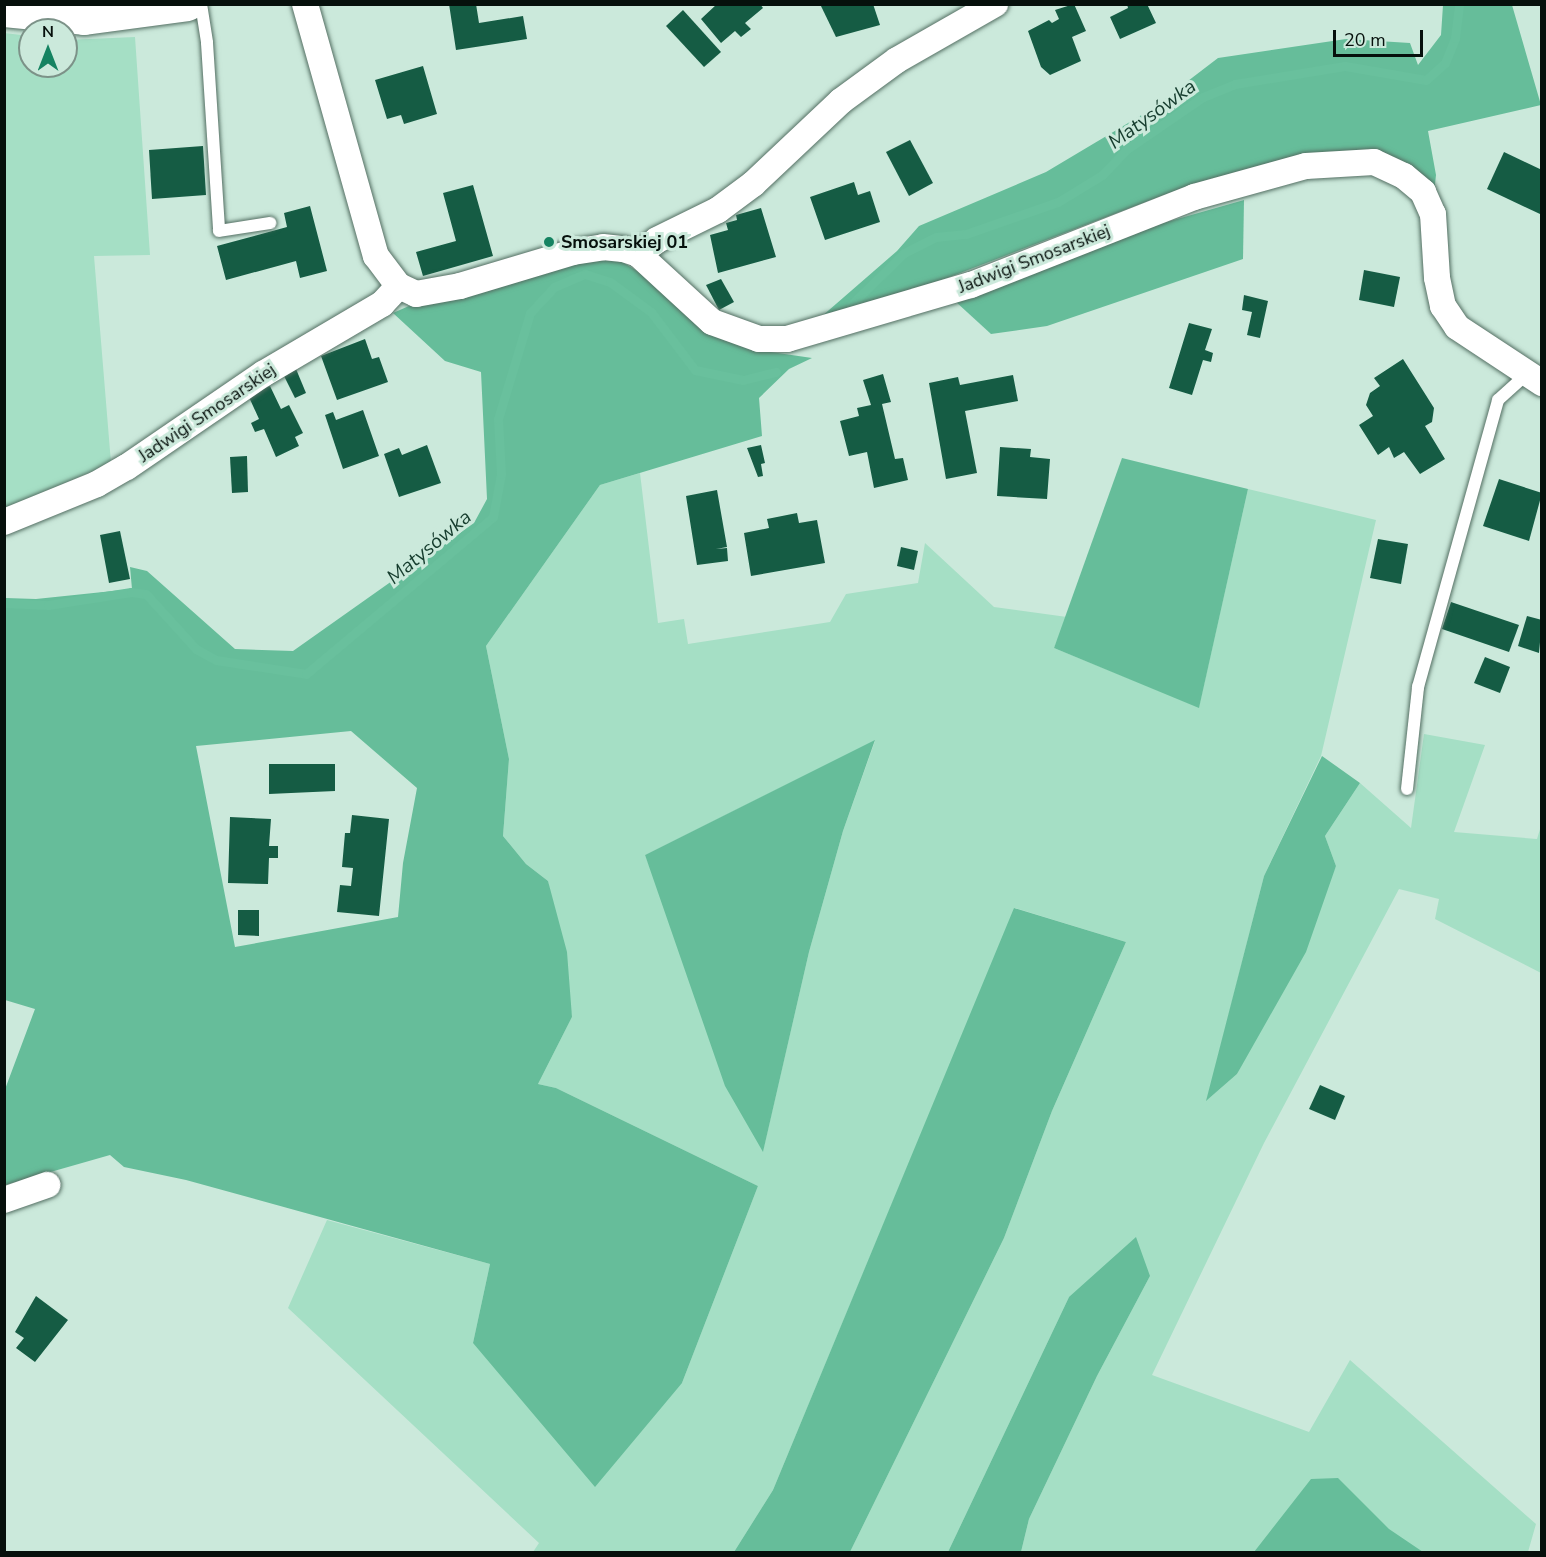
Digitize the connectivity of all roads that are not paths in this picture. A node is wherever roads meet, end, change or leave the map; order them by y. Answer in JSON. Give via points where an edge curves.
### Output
{"nodes":[{"id":1,"x":187,"y":4,"type":"edge"},
{"id":2,"x":201,"y":4,"type":"edge"},
{"id":3,"x":305,"y":4,"type":"edge"},
{"id":4,"x":995,"y":4,"type":"edge"},
{"id":5,"x":4,"y":10,"type":"edge"},
{"id":6,"x":270,"y":223,"type":"dead end"},
{"id":7,"x":638,"y":254,"type":"junction"},
{"id":8,"x":399,"y":286,"type":"junction"},
{"id":9,"x":1534,"y":379,"type":"edge"},
{"id":10,"x":4,"y":522,"type":"edge"},
{"id":11,"x":1407,"y":789,"type":"dead end"},
{"id":12,"x":47,"y":1185,"type":"dead end"},
{"id":13,"x":4,"y":1200,"type":"edge"}],
"edges":[{"from":1,"to":5,"type":"street","via":[[84,18]]},
{"from":2,"to":6,"type":"lane","via":[[219,231]]},
{"from":3,"to":8,"type":"street","via":[[376,256]]},
{"from":4,"to":7,"type":"street","via":[[897,60],[841,101],[753,184],[718,210],[657,240]]},
{"from":7,"to":8,"type":"street","via":[[603,247],[435,292],[416,294]]},
{"from":7,"to":9,"type":"street","name":"Jadwigi Smosarskiej","via":[[712,322],[759,339],[787,339],[971,285],[1194,197],[1306,166],[1374,162],[1404,176],[1424,192],[1433,214],[1443,306],[1457,327]]},
{"from":8,"to":10,"type":"street","name":"Jadwigi Smosarskiej","via":[[382,304],[263,374],[127,467],[97,484]]},
{"from":9,"to":11,"type":"lane","via":[[1498,400],[1418,687]]},
{"from":12,"to":13,"type":"street"}]}
